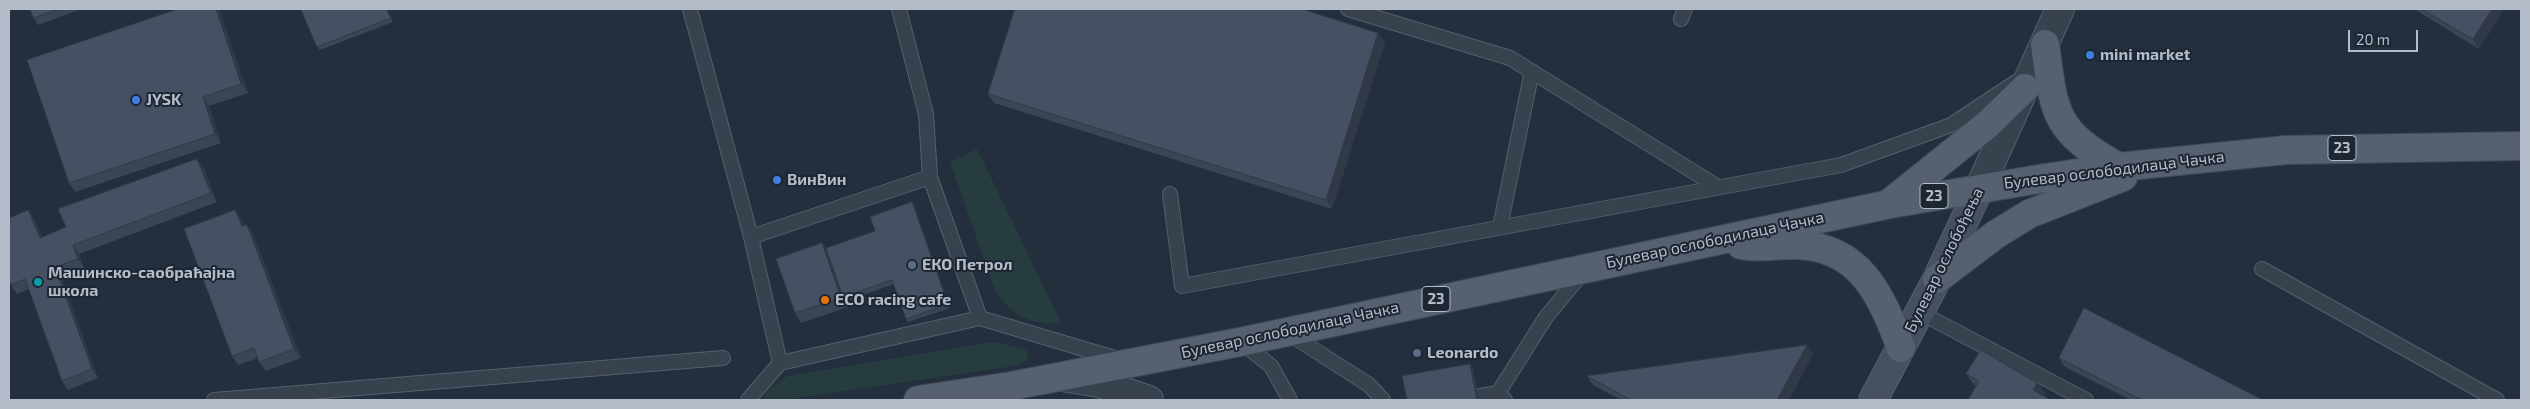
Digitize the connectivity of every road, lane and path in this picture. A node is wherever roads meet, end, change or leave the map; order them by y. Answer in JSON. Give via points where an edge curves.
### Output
{"nodes":[{"id":1,"x":690,"y":9,"type":"edge"},
{"id":2,"x":899,"y":9,"type":"edge"},
{"id":3,"x":1348,"y":9,"type":"edge"},
{"id":4,"x":2060,"y":9,"type":"edge"},
{"id":5,"x":2045,"y":44,"type":"junction"},
{"id":6,"x":1532,"y":71,"type":"junction"},
{"id":7,"x":2029,"y":79,"type":"junction"},
{"id":8,"x":2521,"y":146,"type":"edge"},
{"id":9,"x":2146,"y":164,"type":"junction"},
{"id":10,"x":2119,"y":167,"type":"junction"},
{"id":11,"x":930,"y":177,"type":"junction"},
{"id":12,"x":1718,"y":188,"type":"junction"},
{"id":13,"x":1979,"y":189,"type":"junction"},
{"id":14,"x":1170,"y":194,"type":"dead end"},
{"id":15,"x":1890,"y":204,"type":"junction"},
{"id":16,"x":1500,"y":228,"type":"junction"},
{"id":17,"x":751,"y":237,"type":"junction"},
{"id":18,"x":1717,"y":239,"type":"junction"},
{"id":19,"x":1587,"y":268,"type":"junction"},
{"id":20,"x":2262,"y":269,"type":"dead end"},
{"id":21,"x":1937,"y":278,"type":"junction"},
{"id":22,"x":1919,"y":312,"type":"junction"},
{"id":23,"x":980,"y":318,"type":"junction"},
{"id":24,"x":1286,"y":331,"type":"junction"},
{"id":25,"x":1240,"y":342,"type":"junction"},
{"id":26,"x":1901,"y":348,"type":"junction"},
{"id":27,"x":722,"y":358,"type":"dead end"},
{"id":28,"x":780,"y":363,"type":"junction"},
{"id":29,"x":1132,"y":363,"type":"junction"},
{"id":30,"x":1058,"y":376,"type":"junction"},
{"id":31,"x":1501,"y":396,"type":"edge"},
{"id":32,"x":214,"y":400,"type":"edge"},
{"id":33,"x":748,"y":400,"type":"edge"},
{"id":34,"x":918,"y":400,"type":"edge"},
{"id":35,"x":1149,"y":400,"type":"edge"},
{"id":36,"x":1290,"y":400,"type":"edge"},
{"id":37,"x":1383,"y":400,"type":"edge"},
{"id":38,"x":1456,"y":400,"type":"edge"},
{"id":39,"x":1873,"y":400,"type":"edge"},
{"id":40,"x":2086,"y":400,"type":"edge"},
{"id":41,"x":2498,"y":400,"type":"edge"}],
"edges":[{"from":1,"to":17,"type":"lane"},
{"from":2,"to":11,"type":"lane","via":[[926,114]]},
{"from":3,"to":6,"type":"lane","via":[[1510,58]]},
{"from":4,"to":5,"type":"street","name":"Булевар ослобођења"},
{"from":5,"to":7,"type":"street","name":"Булевар ослобођења"},
{"from":5,"to":10,"type":"main road","via":[[2051,93],[2061,120],[2084,145]]},
{"from":6,"to":12,"type":"lane"},
{"from":6,"to":16,"type":"lane"},
{"from":7,"to":12,"type":"lane","via":[[1951,125],[1841,165]]},
{"from":7,"to":13,"type":"street","name":"Булевар ослобођења"},
{"from":7,"to":15,"type":"main road","via":[[1988,124]]},
{"from":8,"to":9,"type":"main road","name":"Булевар ослободилаца Чачка","number":"23","via":[[2286,150]]},
{"from":9,"to":10,"type":"main road","name":"Булевар ослободилаца Чачка","number":"23"},
{"from":9,"to":21,"type":"main road","via":[[2094,189],[2029,214]]},
{"from":10,"to":13,"type":"main road","name":"Булевар ослободилаца Чачка","number":"23"},
{"from":11,"to":17,"type":"lane"},
{"from":11,"to":23,"type":"lane"},
{"from":12,"to":16,"type":"lane"},
{"from":13,"to":15,"type":"main road","name":"Булевар ослободилаца Чачка","number":"23"},
{"from":13,"to":21,"type":"main road","name":"Булевар ослобођења"},
{"from":14,"to":16,"type":"lane","via":[[1182,286]]},
{"from":15,"to":18,"type":"main road","name":"Булевар ослободилаца Чачка","number":"23"},
{"from":17,"to":28,"type":"lane"},
{"from":18,"to":19,"type":"main road","name":"Булевар ослободилаца Чачка","number":"23"},
{"from":18,"to":26,"type":"main road","via":[[1745,246],[1818,247],[1836,254],[1854,265],[1876,290]]},
{"from":19,"to":24,"type":"main road","name":"Булевар ослободилаца Чачка","number":"23"},
{"from":19,"to":31,"type":"lane","via":[[1546,317]]},
{"from":20,"to":41,"type":"lane"},
{"from":21,"to":22,"type":"main road","name":"Булевар ослобођења"},
{"from":22,"to":26,"type":"main road","name":"Булевар ослобођења"},
{"from":22,"to":40,"type":"lane"},
{"from":23,"to":28,"type":"lane"},
{"from":23,"to":29,"type":"lane"},
{"from":24,"to":25,"type":"main road","name":"Булевар ослободилаца Чачка","number":"23"},
{"from":24,"to":37,"type":"lane","via":[[1368,385]]},
{"from":25,"to":29,"type":"main road","name":"Булевар ослободилаца Чачка","number":"23"},
{"from":25,"to":36,"type":"lane","via":[[1271,366]]},
{"from":26,"to":39,"type":"main road","name":"Булевар ослобођења"},
{"from":27,"to":32,"type":"lane"},
{"from":28,"to":33,"type":"lane"},
{"from":29,"to":30,"type":"main road","name":"Булевар ослободилаца Чачка","number":"23"},
{"from":30,"to":34,"type":"main road","name":"Булевар ослободилаца Чачка","number":"23"},
{"from":30,"to":35,"type":"street","via":[[1099,384]]},
{"from":31,"to":38,"type":"lane"}]}
